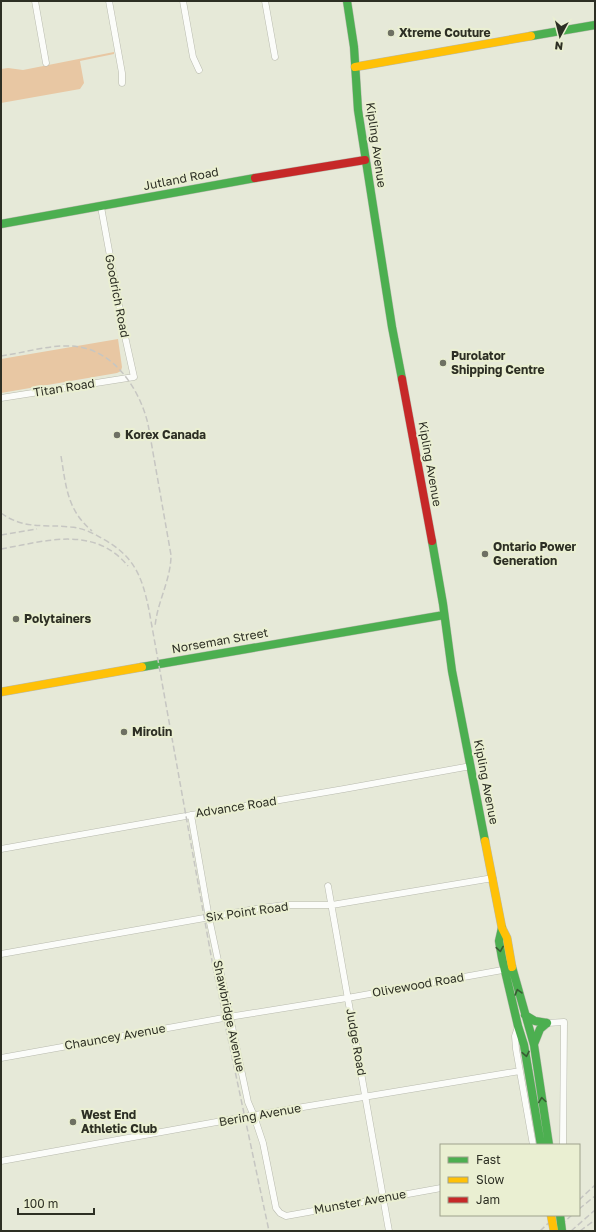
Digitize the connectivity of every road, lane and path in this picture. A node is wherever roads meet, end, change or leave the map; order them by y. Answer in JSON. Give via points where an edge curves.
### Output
{"nodes":[{"id":1,"x":35,"y":1,"type":"edge"},
{"id":2,"x":109,"y":1,"type":"edge"},
{"id":3,"x":183,"y":1,"type":"edge"},
{"id":4,"x":264,"y":1,"type":"edge"},
{"id":5,"x":347,"y":1,"type":"edge"},
{"id":6,"x":595,"y":25,"type":"edge"},
{"id":7,"x":275,"y":57,"type":"dead end"},
{"id":8,"x":46,"y":63,"type":"dead end"},
{"id":9,"x":355,"y":67,"type":"junction"},
{"id":10,"x":199,"y":70,"type":"dead end"},
{"id":11,"x":122,"y":83,"type":"dead end"},
{"id":12,"x":365,"y":160,"type":"junction"},
{"id":13,"x":101,"y":206,"type":"junction"},
{"id":14,"x":1,"y":224,"type":"edge"},
{"id":15,"x":127,"y":378,"type":"joint"},
{"id":16,"x":1,"y":398,"type":"edge"},
{"id":17,"x":444,"y":615,"type":"junction"},
{"id":18,"x":1,"y":692,"type":"edge"},
{"id":19,"x":471,"y":766,"type":"junction"},
{"id":20,"x":191,"y":815,"type":"junction"},
{"id":21,"x":1,"y":849,"type":"edge"},
{"id":22,"x":493,"y":878,"type":"junction"},
{"id":23,"x":328,"y":886,"type":"dead end"},
{"id":24,"x":332,"y":905,"type":"junction"},
{"id":25,"x":209,"y":918,"type":"junction"},
{"id":26,"x":1,"y":954,"type":"edge"},
{"id":27,"x":508,"y":969,"type":"junction"},
{"id":28,"x":348,"y":998,"type":"junction"},
{"id":29,"x":525,"y":1015,"type":"junction"},
{"id":30,"x":229,"y":1017,"type":"junction"},
{"id":31,"x":547,"y":1024,"type":"junction"},
{"id":32,"x":518,"y":1026,"type":"junction"},
{"id":33,"x":534,"y":1045,"type":"junction"},
{"id":34,"x":1,"y":1058,"type":"edge"},
{"id":35,"x":520,"y":1071,"type":"junction"},
{"id":36,"x":365,"y":1098,"type":"junction"},
{"id":37,"x":254,"y":1116,"type":"junction"},
{"id":38,"x":545,"y":1142,"type":"edge"},
{"id":39,"x":533,"y":1144,"type":"edge"},
{"id":40,"x":563,"y":1144,"type":"edge"},
{"id":41,"x":1,"y":1161,"type":"edge"},
{"id":42,"x":440,"y":1188,"type":"edge"},
{"id":43,"x":383,"y":1198,"type":"junction"},
{"id":44,"x":280,"y":1213,"type":"joint"},
{"id":45,"x":551,"y":1216,"type":"edge"},
{"id":46,"x":560,"y":1216,"type":"edge"},
{"id":47,"x":388,"y":1231,"type":"edge"},
{"id":48,"x":554,"y":1231,"type":"edge"},
{"id":49,"x":562,"y":1231,"type":"edge"}],
"edges":[{"from":1,"to":8,"type":"street"},
{"from":2,"to":11,"type":"street"},
{"from":3,"to":10,"type":"street","via":[[193,57]]},
{"from":4,"to":7,"type":"street"},
{"from":5,"to":9,"type":"main road","name":"Kipling Avenue"},
{"from":6,"to":9,"type":"main road"},
{"from":9,"to":12,"type":"main road","name":"Kipling Avenue"},
{"from":12,"to":13,"type":"main road","name":"Jutland Road"},
{"from":12,"to":17,"type":"main road","name":"Kipling Avenue"},
{"from":13,"to":14,"type":"main road","name":"Jutland Road"},
{"from":13,"to":15,"type":"street","name":"Goodrich Road","via":[[134,377]]},
{"from":15,"to":16,"type":"street","name":"Titan Road"},
{"from":17,"to":18,"type":"main road","name":"Norseman Street"},
{"from":17,"to":19,"type":"main road","name":"Kipling Avenue"},
{"from":19,"to":20,"type":"street","name":"Advance Road"},
{"from":19,"to":22,"type":"main road","name":"Kipling Avenue"},
{"from":20,"to":21,"type":"street","name":"Advance Road"},
{"from":20,"to":25,"type":"street","name":"Shawbridge Avenue"},
{"from":22,"to":24,"type":"street","name":"Six Point Road"},
{"from":22,"to":27,"type":"main road","name":"Kipling Avenue","via":[[502,928],[507,938]]},
{"from":23,"to":24,"type":"street","name":"Judge Road"},
{"from":24,"to":25,"type":"street","name":"Six Point Road","via":[[285,905]]},
{"from":24,"to":28,"type":"street","name":"Judge Road"},
{"from":25,"to":26,"type":"street","name":"Six Point Road"},
{"from":25,"to":30,"type":"street","name":"Shawbridge Avenue"},
{"from":27,"to":28,"type":"street","name":"Olivewood Road"},
{"from":29,"to":27,"type":"main road","name":"Kipling Avenue","one_way":true},
{"from":27,"to":32,"type":"main road","name":"Kipling Avenue"},
{"from":28,"to":30,"type":"street","name":"Olivewood Road"},
{"from":28,"to":36,"type":"street","name":"Judge Road"},
{"from":29,"to":31,"type":"main road","via":[[534,1021]]},
{"from":29,"to":33,"type":"main road","name":"Kipling Avenue"},
{"from":30,"to":34,"type":"street","name":"Chauncey Avenue"},
{"from":30,"to":37,"type":"street","name":"Shawbridge Avenue","via":[[248,1102]]},
{"from":31,"to":33,"type":"main road","via":[[540,1029]]},
{"from":31,"to":40,"type":"street","via":[[564,1022]]},
{"from":32,"to":35,"type":"street","name":"Kipling Avenue","via":[[515,1036]]},
{"from":32,"to":38,"type":"main road","name":"Kipling Avenue","one_way":true},
{"from":38,"to":33,"type":"main road","name":"Kipling Avenue","one_way":true},
{"from":35,"to":36,"type":"street","name":"Bering Avenue"},
{"from":35,"to":39,"type":"street","name":"Kipling Avenue"},
{"from":36,"to":37,"type":"street","name":"Bering Avenue"},
{"from":36,"to":43,"type":"street","name":"Judge Road"},
{"from":37,"to":41,"type":"street","name":"Bering Avenue"},
{"from":37,"to":44,"type":"street","name":"Shawbridge Avenue","via":[[263,1143],[276,1208]]},
{"from":42,"to":43,"type":"street","name":"Munster Avenue"},
{"from":43,"to":44,"type":"street","name":"Munster Avenue","via":[[286,1216]]},
{"from":43,"to":47,"type":"street","name":"Judge Road"},
{"from":45,"to":48,"type":"main road","bridge":true},
{"from":46,"to":49,"type":"main road","bridge":true}]}
